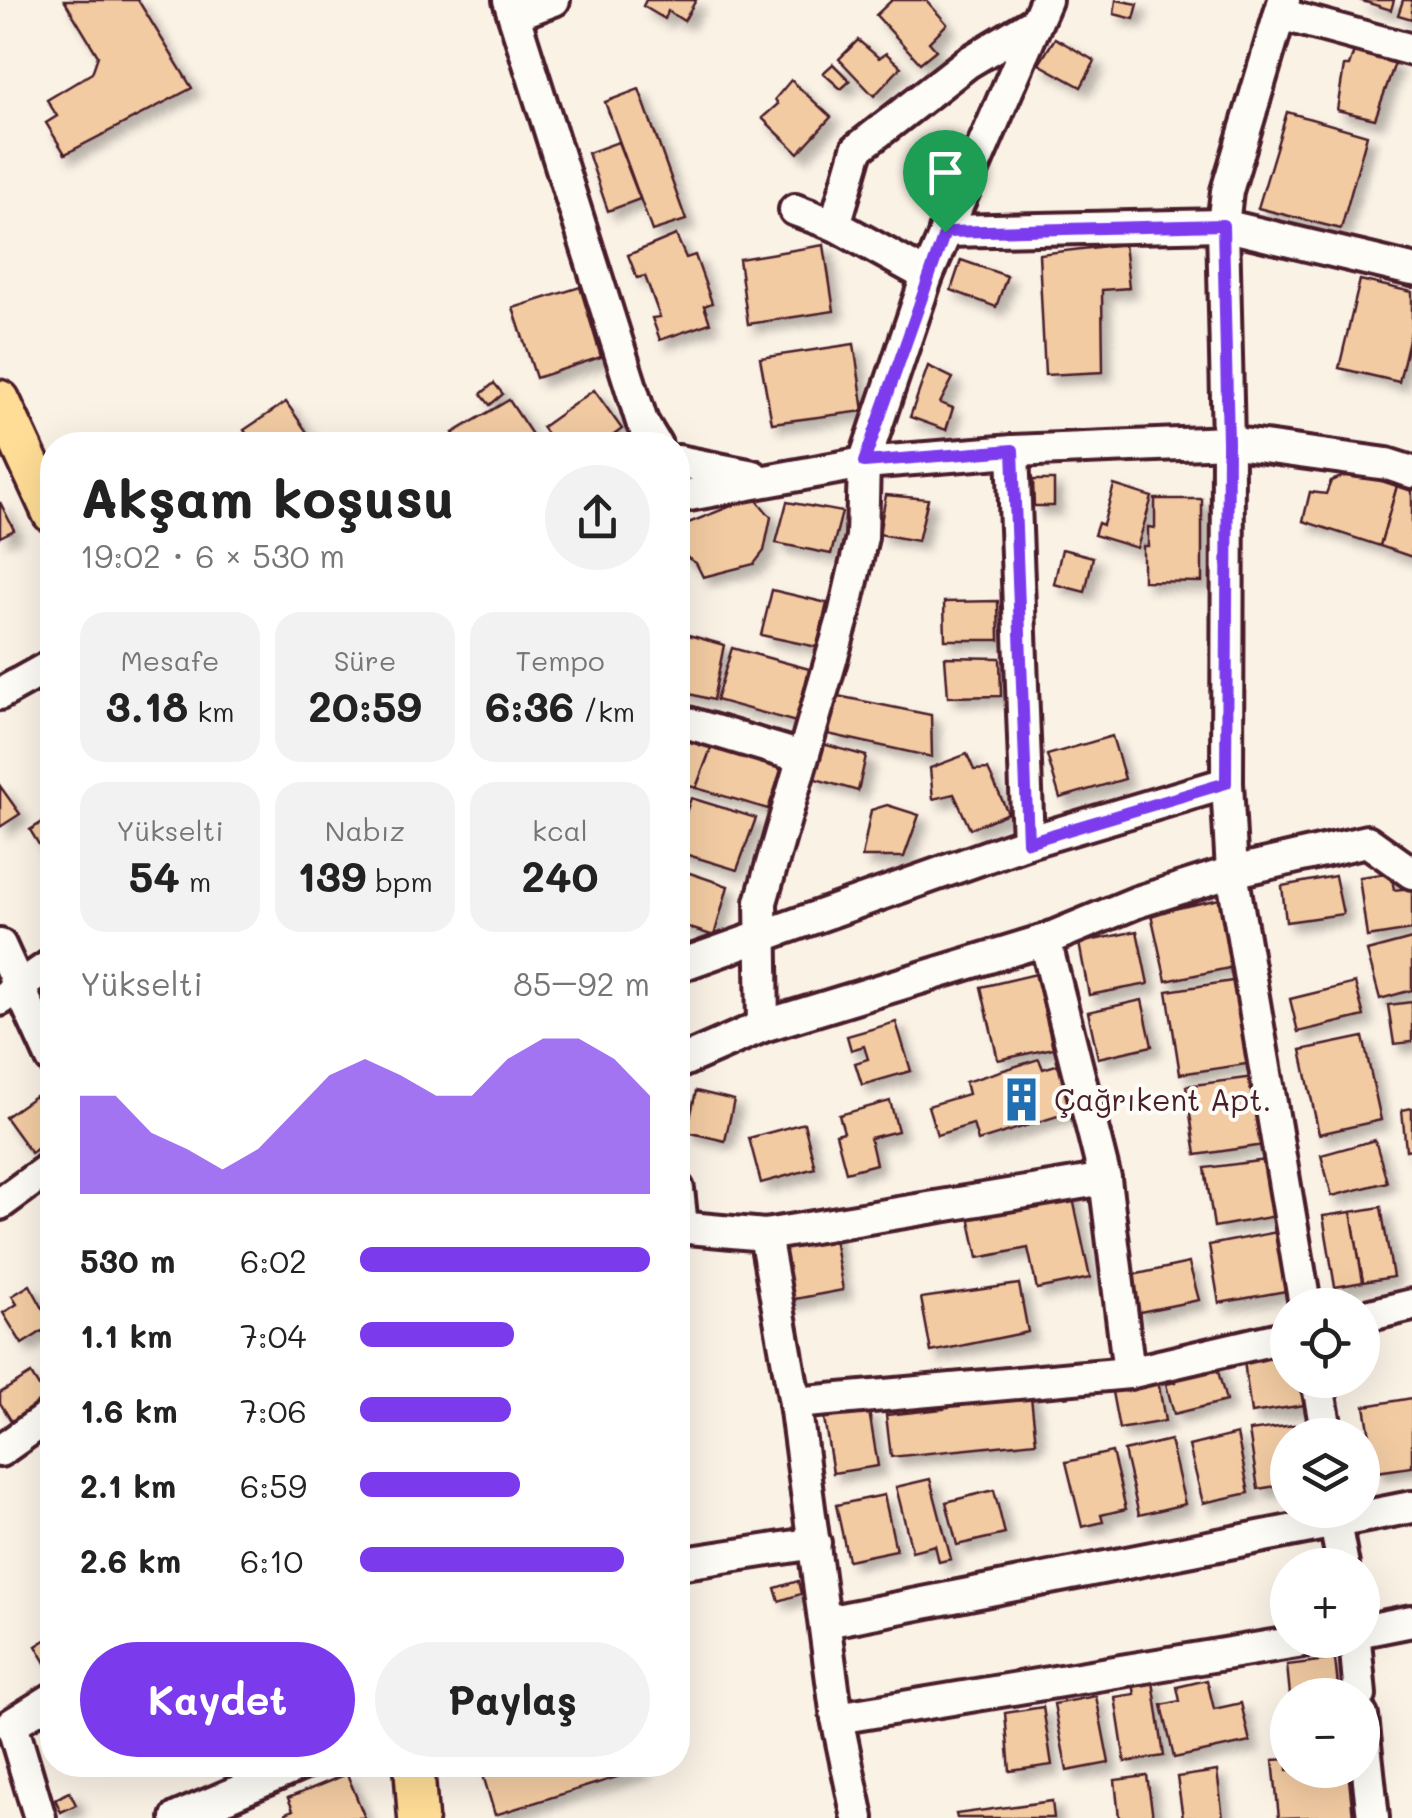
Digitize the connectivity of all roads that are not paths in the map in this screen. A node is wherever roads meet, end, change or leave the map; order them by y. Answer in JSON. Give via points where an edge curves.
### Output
{"nodes":[{"id":1,"x":554,"y":0,"type":"edge"},
{"id":2,"x":511,"y":7,"type":"edge"},
{"id":3,"x":1282,"y":7,"type":"edge"},
{"id":4,"x":1040,"y":11,"type":"edge"},
{"id":5,"x":1412,"y":50,"type":"edge"},
{"id":6,"x":795,"y":210,"type":"dead end"},
{"id":7,"x":834,"y":225,"type":"junction"},
{"id":8,"x":1223,"y":225,"type":"junction"},
{"id":9,"x":945,"y":232,"type":"junction"},
{"id":10,"x":1412,"y":270,"type":"edge"},
{"id":11,"x":927,"y":276,"type":"junction"},
{"id":12,"x":0,"y":400,"type":"edge"},
{"id":13,"x":648,"y":432,"type":"edge"},
{"id":14,"x":1228,"y":442,"type":"junction"},
{"id":15,"x":1013,"y":450,"type":"junction"},
{"id":16,"x":864,"y":462,"type":"junction"},
{"id":17,"x":690,"y":463,"type":"edge"},
{"id":18,"x":1412,"y":472,"type":"edge"},
{"id":19,"x":766,"y":479,"type":"junction"},
{"id":20,"x":40,"y":487,"type":"edge"},
{"id":21,"x":690,"y":494,"type":"edge"},
{"id":22,"x":40,"y":672,"type":"edge"},
{"id":23,"x":0,"y":694,"type":"edge"},
{"id":24,"x":690,"y":724,"type":"edge"},
{"id":25,"x":802,"y":757,"type":"junction"},
{"id":26,"x":1226,"y":783,"type":"junction"},
{"id":27,"x":1028,"y":842,"type":"junction"},
{"id":28,"x":1232,"y":872,"type":"junction"},
{"id":29,"x":1412,"y":872,"type":"edge"},
{"id":30,"x":760,"y":939,"type":"junction"},
{"id":31,"x":1045,"y":940,"type":"junction"},
{"id":32,"x":0,"y":945,"type":"edge"},
{"id":33,"x":690,"y":962,"type":"edge"},
{"id":34,"x":40,"y":972,"type":"edge"},
{"id":35,"x":10,"y":993,"type":"edge"},
{"id":36,"x":763,"y":1026,"type":"junction"},
{"id":37,"x":40,"y":1040,"type":"edge"},
{"id":38,"x":690,"y":1058,"type":"edge"},
{"id":39,"x":40,"y":1175,"type":"edge"},
{"id":40,"x":1105,"y":1180,"type":"junction"},
{"id":41,"x":0,"y":1204,"type":"edge"},
{"id":42,"x":690,"y":1228,"type":"edge"},
{"id":43,"x":765,"y":1235,"type":"junction"},
{"id":44,"x":1302,"y":1288,"type":"edge"},
{"id":45,"x":1412,"y":1305,"type":"edge"},
{"id":46,"x":1380,"y":1313,"type":"edge"},
{"id":47,"x":1270,"y":1340,"type":"edge"},
{"id":48,"x":1129,"y":1373,"type":"junction"},
{"id":49,"x":796,"y":1403,"type":"junction"},
{"id":50,"x":40,"y":1423,"type":"edge"},
{"id":51,"x":0,"y":1451,"type":"edge"},
{"id":52,"x":1412,"y":1507,"type":"edge"},
{"id":53,"x":1380,"y":1511,"type":"edge"},
{"id":54,"x":1279,"y":1528,"type":"edge"},
{"id":55,"x":815,"y":1543,"type":"junction"},
{"id":56,"x":690,"y":1562,"type":"edge"},
{"id":57,"x":1412,"y":1621,"type":"edge"},
{"id":58,"x":826,"y":1622,"type":"junction"},
{"id":59,"x":1380,"y":1627,"type":"edge"},
{"id":60,"x":1270,"y":1646,"type":"edge"},
{"id":61,"x":40,"y":1706,"type":"edge"},
{"id":62,"x":837,"y":1718,"type":"junction"},
{"id":63,"x":272,"y":1777,"type":"edge"},
{"id":64,"x":415,"y":1777,"type":"edge"},
{"id":65,"x":1370,"y":1788,"type":"edge"},
{"id":66,"x":40,"y":1818,"type":"edge"},
{"id":67,"x":177,"y":1818,"type":"edge"},
{"id":68,"x":418,"y":1818,"type":"edge"},
{"id":69,"x":858,"y":1818,"type":"edge"},
{"id":70,"x":1373,"y":1818,"type":"edge"}],
"edges":[{"from":1,"to":2,"type":"street"},
{"from":2,"to":13,"type":"street"},
{"from":3,"to":5,"type":"street"},
{"from":3,"to":8,"type":"street","via":[[1227,191]]},
{"from":4,"to":7,"type":"street","via":[[857,149]]},
{"from":4,"to":9,"type":"street"},
{"from":6,"to":7,"type":"street"},
{"from":7,"to":11,"type":"street"},
{"from":8,"to":9,"type":"street"},
{"from":8,"to":10,"type":"street"},
{"from":8,"to":14,"type":"street"},
{"from":9,"to":11,"type":"street"},
{"from":11,"to":16,"type":"street"},
{"from":12,"to":20,"type":"main road"},
{"from":14,"to":15,"type":"street"},
{"from":14,"to":18,"type":"street"},
{"from":14,"to":26,"type":"street"},
{"from":15,"to":16,"type":"street"},
{"from":15,"to":27,"type":"street"},
{"from":16,"to":19,"type":"street"},
{"from":16,"to":25,"type":"street","via":[[862,537]]},
{"from":17,"to":19,"type":"street"},
{"from":19,"to":21,"type":"street"},
{"from":22,"to":23,"type":"street"},
{"from":24,"to":25,"type":"street"},
{"from":25,"to":30,"type":"street","via":[[761,902]]},
{"from":26,"to":27,"type":"street"},
{"from":26,"to":28,"type":"street"},
{"from":27,"to":30,"type":"street"},
{"from":28,"to":29,"type":"street","via":[[1368,841]]},
{"from":28,"to":31,"type":"street"},
{"from":28,"to":44,"type":"street"},
{"from":30,"to":33,"type":"street"},
{"from":30,"to":36,"type":"street"},
{"from":31,"to":36,"type":"street"},
{"from":31,"to":40,"type":"street"},
{"from":32,"to":35,"type":"street"},
{"from":34,"to":35,"type":"street"},
{"from":35,"to":37,"type":"street"},
{"from":36,"to":38,"type":"street"},
{"from":39,"to":41,"type":"street"},
{"from":40,"to":43,"type":"street"},
{"from":40,"to":48,"type":"street"},
{"from":42,"to":43,"type":"street"},
{"from":43,"to":49,"type":"street"},
{"from":45,"to":46,"type":"street"},
{"from":47,"to":48,"type":"street"},
{"from":48,"to":49,"type":"street"},
{"from":49,"to":55,"type":"street"},
{"from":50,"to":51,"type":"street"},
{"from":52,"to":53,"type":"street"},
{"from":54,"to":58,"type":"street"},
{"from":55,"to":56,"type":"street"},
{"from":55,"to":58,"type":"street"},
{"from":57,"to":59,"type":"street"},
{"from":58,"to":62,"type":"street"},
{"from":60,"to":62,"type":"street"},
{"from":61,"to":66,"type":"street","via":[[12,1724]]},
{"from":62,"to":69,"type":"street"},
{"from":63,"to":67,"type":"street"},
{"from":64,"to":68,"type":"main road"},
{"from":65,"to":70,"type":"street"}]}
